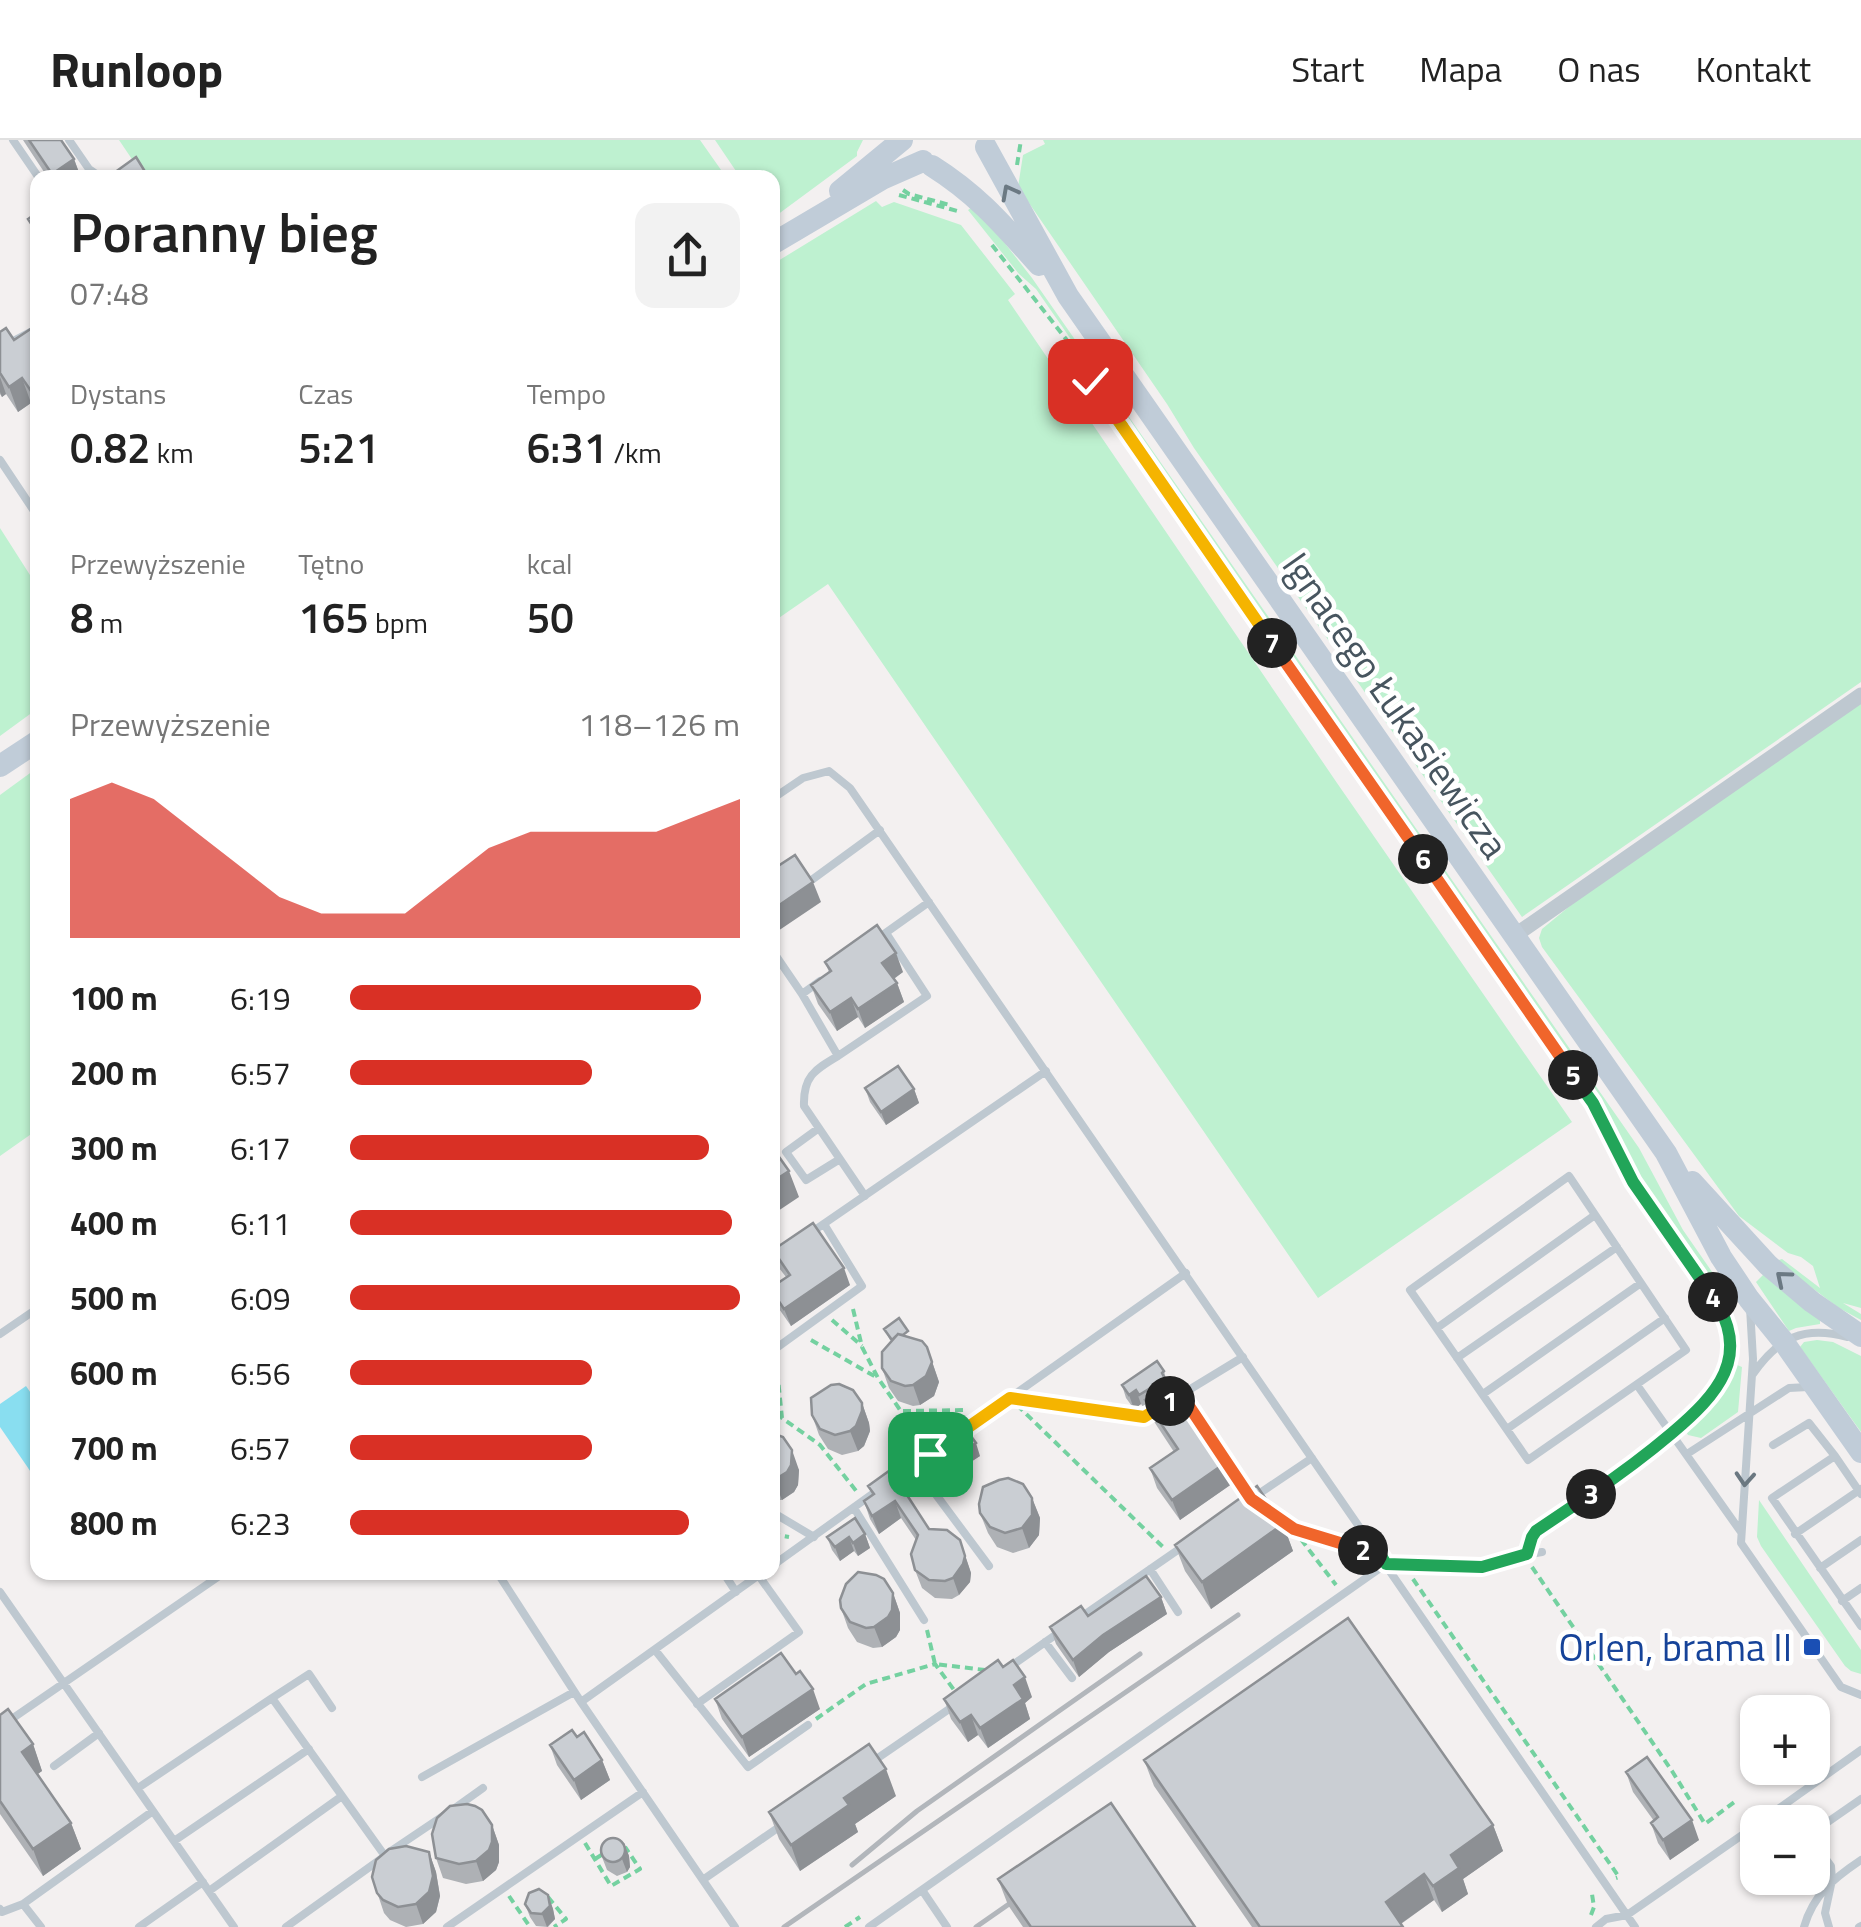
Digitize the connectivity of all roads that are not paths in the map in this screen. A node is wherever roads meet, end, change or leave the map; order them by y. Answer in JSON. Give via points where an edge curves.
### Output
{"nodes":[{"id":1,"x":13,"y":140,"type":"edge"},
{"id":2,"x":70,"y":140,"type":"edge"},
{"id":3,"x":904,"y":140,"type":"edge"},
{"id":4,"x":988,"y":144,"type":"edge"},
{"id":5,"x":927,"y":164,"type":"junction"},
{"id":6,"x":34,"y":170,"type":"edge"},
{"id":7,"x":90,"y":170,"type":"edge"},
{"id":8,"x":780,"y":239,"type":"edge"},
{"id":9,"x":780,"y":240,"type":"edge"},
{"id":10,"x":1068,"y":296,"type":"junction"},
{"id":11,"x":30,"y":332,"type":"edge"},
{"id":12,"x":0,"y":348,"type":"edge"},
{"id":13,"x":0,"y":460,"type":"edge"},
{"id":14,"x":30,"y":505,"type":"edge"},
{"id":15,"x":1861,"y":695,"type":"edge"},
{"id":16,"x":30,"y":746,"type":"edge"},
{"id":17,"x":0,"y":766,"type":"edge"},
{"id":18,"x":780,"y":793,"type":"edge"},
{"id":19,"x":880,"y":830,"type":"junction"},
{"id":20,"x":813,"y":879,"type":"edge"},
{"id":21,"x":929,"y":902,"type":"junction"},
{"id":22,"x":886,"y":933,"type":"junction"},
{"id":23,"x":1514,"y":936,"type":"junction"},
{"id":24,"x":872,"y":943,"type":"edge"},
{"id":25,"x":780,"y":962,"type":"edge"},
{"id":26,"x":830,"y":974,"type":"edge"},
{"id":27,"x":802,"y":994,"type":"junction"},
{"id":28,"x":838,"y":1056,"type":"junction"},
{"id":29,"x":1046,"y":1071,"type":"junction"},
{"id":30,"x":819,"y":1128,"type":"junction"},
{"id":31,"x":1666,"y":1154,"type":"junction"},
{"id":32,"x":840,"y":1159,"type":"junction"},
{"id":33,"x":865,"y":1196,"type":"junction"},
{"id":34,"x":1595,"y":1214,"type":"junction"},
{"id":35,"x":824,"y":1224,"type":"junction"},
{"id":36,"x":798,"y":1242,"type":"edge"},
{"id":37,"x":1617,"y":1247,"type":"junction"},
{"id":38,"x":1186,"y":1272,"type":"junction"},
{"id":39,"x":1641,"y":1283,"type":"junction"},
{"id":40,"x":1749,"y":1299,"type":"junction"},
{"id":41,"x":30,"y":1313,"type":"edge"},
{"id":42,"x":1665,"y":1318,"type":"junction"},
{"id":43,"x":1436,"y":1328,"type":"junction"},
{"id":44,"x":0,"y":1334,"type":"edge"},
{"id":45,"x":1861,"y":1338,"type":"edge"},
{"id":46,"x":1783,"y":1341,"type":"junction"},
{"id":47,"x":780,"y":1344,"type":"edge"},
{"id":48,"x":1244,"y":1357,"type":"junction"},
{"id":49,"x":1458,"y":1358,"type":"junction"},
{"id":50,"x":1752,"y":1375,"type":"junction"},
{"id":51,"x":1637,"y":1384,"type":"junction"},
{"id":52,"x":1815,"y":1387,"type":"junction"},
{"id":53,"x":1483,"y":1394,"type":"junction"},
{"id":54,"x":1749,"y":1414,"type":"junction"},
{"id":55,"x":1144,"y":1417,"type":"edge"},
{"id":56,"x":1507,"y":1429,"type":"junction"},
{"id":57,"x":1773,"y":1446,"type":"dead end"},
{"id":58,"x":1861,"y":1452,"type":"edge"},
{"id":59,"x":1686,"y":1454,"type":"junction"},
{"id":60,"x":1835,"y":1456,"type":"junction"},
{"id":61,"x":1312,"y":1458,"type":"junction"},
{"id":62,"x":914,"y":1466,"type":"junction"},
{"id":63,"x":1860,"y":1491,"type":"edge"},
{"id":64,"x":1251,"y":1499,"type":"edge"},
{"id":65,"x":854,"y":1508,"type":"junction"},
{"id":66,"x":780,"y":1517,"type":"edge"},
{"id":67,"x":1742,"y":1532,"type":"junction"},
{"id":68,"x":1796,"y":1534,"type":"junction"},
{"id":69,"x":814,"y":1537,"type":"junction"},
{"id":70,"x":1861,"y":1540,"type":"edge"},
{"id":71,"x":1187,"y":1544,"type":"edge"},
{"id":72,"x":1542,"y":1552,"type":"dead end"},
{"id":73,"x":780,"y":1560,"type":"edge"},
{"id":74,"x":1386,"y":1564,"type":"junction"},
{"id":75,"x":989,"y":1566,"type":"dead end"},
{"id":76,"x":1820,"y":1568,"type":"junction"},
{"id":77,"x":1150,"y":1569,"type":"junction"},
{"id":78,"x":214,"y":1580,"type":"edge"},
{"id":79,"x":502,"y":1580,"type":"edge"},
{"id":80,"x":728,"y":1580,"type":"edge"},
{"id":81,"x":753,"y":1580,"type":"edge"},
{"id":82,"x":765,"y":1580,"type":"edge"},
{"id":83,"x":1861,"y":1588,"type":"edge"},
{"id":84,"x":0,"y":1592,"type":"edge"},
{"id":85,"x":736,"y":1592,"type":"junction"},
{"id":86,"x":1842,"y":1601,"type":"junction"},
{"id":87,"x":1178,"y":1612,"type":"dead end"},
{"id":88,"x":924,"y":1620,"type":"road end"},
{"id":89,"x":1861,"y":1626,"type":"edge"},
{"id":90,"x":1045,"y":1642,"type":"junction"},
{"id":91,"x":655,"y":1650,"type":"junction"},
{"id":92,"x":1003,"y":1672,"type":"edge"},
{"id":93,"x":1072,"y":1678,"type":"dead end"},
{"id":94,"x":64,"y":1682,"type":"junction"},
{"id":95,"x":574,"y":1692,"type":"junction"},
{"id":96,"x":1861,"y":1694,"type":"edge"},
{"id":97,"x":272,"y":1698,"type":"junction"},
{"id":98,"x":962,"y":1700,"type":"edge"},
{"id":99,"x":581,"y":1702,"type":"junction"},
{"id":100,"x":697,"y":1704,"type":"junction"},
{"id":101,"x":332,"y":1708,"type":"dead end"},
{"id":102,"x":808,"y":1725,"type":"road end"},
{"id":103,"x":0,"y":1727,"type":"edge"},
{"id":104,"x":99,"y":1733,"type":"junction"},
{"id":105,"x":309,"y":1749,"type":"junction"},
{"id":106,"x":1861,"y":1750,"type":"edge"},
{"id":107,"x":54,"y":1766,"type":"dead end"},
{"id":108,"x":865,"y":1767,"type":"edge"},
{"id":109,"x":422,"y":1778,"type":"dead end"},
{"id":110,"x":138,"y":1788,"type":"junction"},
{"id":111,"x":483,"y":1788,"type":"dead end"},
{"id":112,"x":643,"y":1792,"type":"junction"},
{"id":113,"x":342,"y":1796,"type":"junction"},
{"id":114,"x":1861,"y":1799,"type":"edge"},
{"id":115,"x":1784,"y":1805,"type":"edge"},
{"id":116,"x":154,"y":1811,"type":"junction"},
{"id":117,"x":784,"y":1823,"type":"edge"},
{"id":118,"x":1830,"y":1823,"type":"edge"},
{"id":119,"x":1740,"y":1836,"type":"edge"},
{"id":120,"x":174,"y":1840,"type":"junction"},
{"id":121,"x":385,"y":1856,"type":"junction"},
{"id":122,"x":1861,"y":1860,"type":"edge"},
{"id":123,"x":1830,"y":1864,"type":"edge"},
{"id":124,"x":704,"y":1879,"type":"junction"},
{"id":125,"x":1832,"y":1880,"type":"junction"},
{"id":126,"x":203,"y":1882,"type":"junction"},
{"id":127,"x":922,"y":1890,"type":"junction"},
{"id":128,"x":209,"y":1891,"type":"junction"},
{"id":129,"x":24,"y":1904,"type":"junction"},
{"id":130,"x":1,"y":1911,"type":"edge"},
{"id":131,"x":1627,"y":1915,"type":"junction"},
{"id":132,"x":40,"y":1927,"type":"edge"},
{"id":133,"x":139,"y":1927,"type":"edge"},
{"id":134,"x":234,"y":1927,"type":"edge"},
{"id":135,"x":286,"y":1927,"type":"edge"},
{"id":136,"x":446,"y":1927,"type":"edge"},
{"id":137,"x":735,"y":1927,"type":"edge"},
{"id":138,"x":869,"y":1927,"type":"edge"},
{"id":139,"x":947,"y":1927,"type":"edge"},
{"id":140,"x":1596,"y":1927,"type":"edge"},
{"id":141,"x":1636,"y":1927,"type":"edge"},
{"id":142,"x":1804,"y":1927,"type":"edge"},
{"id":143,"x":1830,"y":1927,"type":"edge"}],
"edges":[{"from":1,"to":6,"type":"lane"},
{"from":2,"to":7,"type":"lane"},
{"from":3,"to":5,"type":"main road","name":"Ignacego Łukasiewicza"},
{"from":3,"to":8,"type":"main road"},
{"from":4,"to":5,"type":"main road","via":[[963,166]]},
{"from":10,"to":4,"type":"main road","name":"Ignacego Łukasiewicza","one_way":true},
{"from":5,"to":9,"type":"main road","via":[[882,179]]},
{"from":5,"to":10,"type":"main road","name":"Ignacego Łukasiewicza","via":[[977,198]]},
{"from":10,"to":23,"type":"main road","name":"Ignacego Łukasiewicza"},
{"from":11,"to":12,"type":"lane"},
{"from":13,"to":14,"type":"lane"},
{"from":15,"to":23,"type":"street"},
{"from":16,"to":17,"type":"main road"},
{"from":18,"to":19,"type":"lane","via":[[829,771]]},
{"from":19,"to":20,"type":"lane"},
{"from":19,"to":21,"type":"lane"},
{"from":21,"to":22,"type":"lane"},
{"from":21,"to":29,"type":"lane"},
{"from":22,"to":24,"type":"lane"},
{"from":22,"to":28,"type":"lane","via":[[927,996]]},
{"from":23,"to":31,"type":"main road","name":"Ignacego Łukasiewicza"},
{"from":25,"to":27,"type":"lane"},
{"from":26,"to":27,"type":"lane"},
{"from":27,"to":28,"type":"lane"},
{"from":28,"to":30,"type":"lane","via":[[804,1088],[804,1106]]},
{"from":29,"to":33,"type":"lane"},
{"from":29,"to":38,"type":"lane"},
{"from":30,"to":32,"type":"lane"},
{"from":30,"to":32,"type":"lane","via":[[786,1152],[806,1180]]},
{"from":31,"to":40,"type":"main road","name":"Ignacego Łukasiewicza"},
{"from":45,"to":31,"type":"main road","name":"Ignacego Łukasiewicza","one_way":true,"via":[[1768,1265]]},
{"from":32,"to":33,"type":"lane"},
{"from":33,"to":35,"type":"lane"},
{"from":34,"to":37,"type":"lane"},
{"from":34,"to":43,"type":"lane"},
{"from":34,"to":43,"type":"lane","via":[[1569,1176],[1410,1290]]},
{"from":35,"to":36,"type":"lane"},
{"from":35,"to":47,"type":"lane","via":[[862,1286]]},
{"from":37,"to":39,"type":"lane"},
{"from":37,"to":49,"type":"lane"},
{"from":38,"to":48,"type":"lane"},
{"from":38,"to":62,"type":"lane"},
{"from":39,"to":42,"type":"lane"},
{"from":39,"to":53,"type":"lane"},
{"from":40,"to":46,"type":"main road","name":"Ignacego Łukasiewicza"},
{"from":40,"to":50,"type":"lane"},
{"from":41,"to":44,"type":"lane"},
{"from":42,"to":51,"type":"lane","via":[[1686,1350]]},
{"from":42,"to":56,"type":"lane"},
{"from":43,"to":49,"type":"lane"},
{"from":45,"to":46,"type":"lane","via":[[1830,1332]]},
{"from":46,"to":50,"type":"lane"},
{"from":46,"to":52,"type":"main road","name":"Ignacego Łukasiewicza"},
{"from":48,"to":55,"type":"lane"},
{"from":48,"to":61,"type":"lane"},
{"from":49,"to":53,"type":"lane"},
{"from":50,"to":54,"type":"lane"},
{"from":51,"to":56,"type":"lane","via":[[1528,1460]]},
{"from":51,"to":59,"type":"lane"},
{"from":52,"to":54,"type":"lane","via":[[1789,1388]]},
{"from":52,"to":58,"type":"main road","name":"Ignacego Łukasiewicza"},
{"from":53,"to":56,"type":"lane"},
{"from":54,"to":59,"type":"lane"},
{"from":54,"to":67,"type":"lane","one_way":true},
{"from":57,"to":60,"type":"lane","via":[[1809,1422]]},
{"from":59,"to":67,"type":"lane"},
{"from":60,"to":63,"type":"lane"},
{"from":60,"to":68,"type":"lane","via":[[1772,1498]]},
{"from":61,"to":64,"type":"lane"},
{"from":61,"to":74,"type":"lane"},
{"from":62,"to":65,"type":"lane"},
{"from":62,"to":75,"type":"lane"},
{"from":63,"to":68,"type":"lane"},
{"from":65,"to":69,"type":"lane"},
{"from":65,"to":88,"type":"lane"},
{"from":66,"to":69,"type":"lane"},
{"from":67,"to":96,"type":"lane","via":[[1740,1543],[1841,1687]]},
{"from":68,"to":76,"type":"lane"},
{"from":69,"to":73,"type":"lane"},
{"from":70,"to":76,"type":"lane"},
{"from":71,"to":77,"type":"lane"},
{"from":72,"to":74,"type":"lane","via":[[1482,1567]]},
{"from":74,"to":127,"type":"lane"},
{"from":74,"to":131,"type":"lane"},
{"from":76,"to":86,"type":"lane"},
{"from":77,"to":87,"type":"lane"},
{"from":77,"to":90,"type":"lane"},
{"from":78,"to":94,"type":"lane"},
{"from":79,"to":95,"type":"lane"},
{"from":80,"to":85,"type":"lane"},
{"from":81,"to":85,"type":"lane"},
{"from":82,"to":100,"type":"lane","via":[[799,1632]]},
{"from":83,"to":86,"type":"lane"},
{"from":84,"to":94,"type":"lane"},
{"from":85,"to":91,"type":"lane"},
{"from":86,"to":89,"type":"lane"},
{"from":90,"to":92,"type":"lane"},
{"from":90,"to":93,"type":"lane"},
{"from":91,"to":99,"type":"lane"},
{"from":91,"to":100,"type":"lane"},
{"from":94,"to":103,"type":"lane"},
{"from":94,"to":104,"type":"lane"},
{"from":95,"to":99,"type":"lane"},
{"from":95,"to":109,"type":"lane"},
{"from":97,"to":101,"type":"lane","via":[[309,1674]]},
{"from":97,"to":105,"type":"lane"},
{"from":97,"to":110,"type":"lane"},
{"from":98,"to":108,"type":"lane"},
{"from":99,"to":112,"type":"lane"},
{"from":100,"to":102,"type":"lane","via":[[748,1767]]},
{"from":104,"to":107,"type":"lane"},
{"from":104,"to":110,"type":"lane"},
{"from":105,"to":113,"type":"lane"},
{"from":105,"to":120,"type":"lane"},
{"from":106,"to":115,"type":"lane"},
{"from":110,"to":116,"type":"lane"},
{"from":111,"to":121,"type":"lane"},
{"from":112,"to":124,"type":"lane"},
{"from":112,"to":136,"type":"lane"},
{"from":113,"to":121,"type":"lane"},
{"from":113,"to":128,"type":"lane"},
{"from":114,"to":118,"type":"lane"},
{"from":116,"to":120,"type":"lane"},
{"from":116,"to":129,"type":"lane"},
{"from":117,"to":124,"type":"lane"},
{"from":119,"to":131,"type":"lane"},
{"from":120,"to":126,"type":"lane"},
{"from":121,"to":135,"type":"lane"},
{"from":122,"to":125,"type":"lane"},
{"from":123,"to":125,"type":"lane"},
{"from":124,"to":137,"type":"lane"},
{"from":125,"to":142,"type":"lane"},
{"from":125,"to":143,"type":"lane","via":[[1825,1912]]},
{"from":126,"to":128,"type":"lane"},
{"from":126,"to":133,"type":"lane"},
{"from":127,"to":138,"type":"lane"},
{"from":127,"to":139,"type":"lane"},
{"from":128,"to":134,"type":"lane"},
{"from":129,"to":130,"type":"lane"},
{"from":129,"to":132,"type":"lane"},
{"from":131,"to":140,"type":"lane"},
{"from":131,"to":141,"type":"lane"}]}
